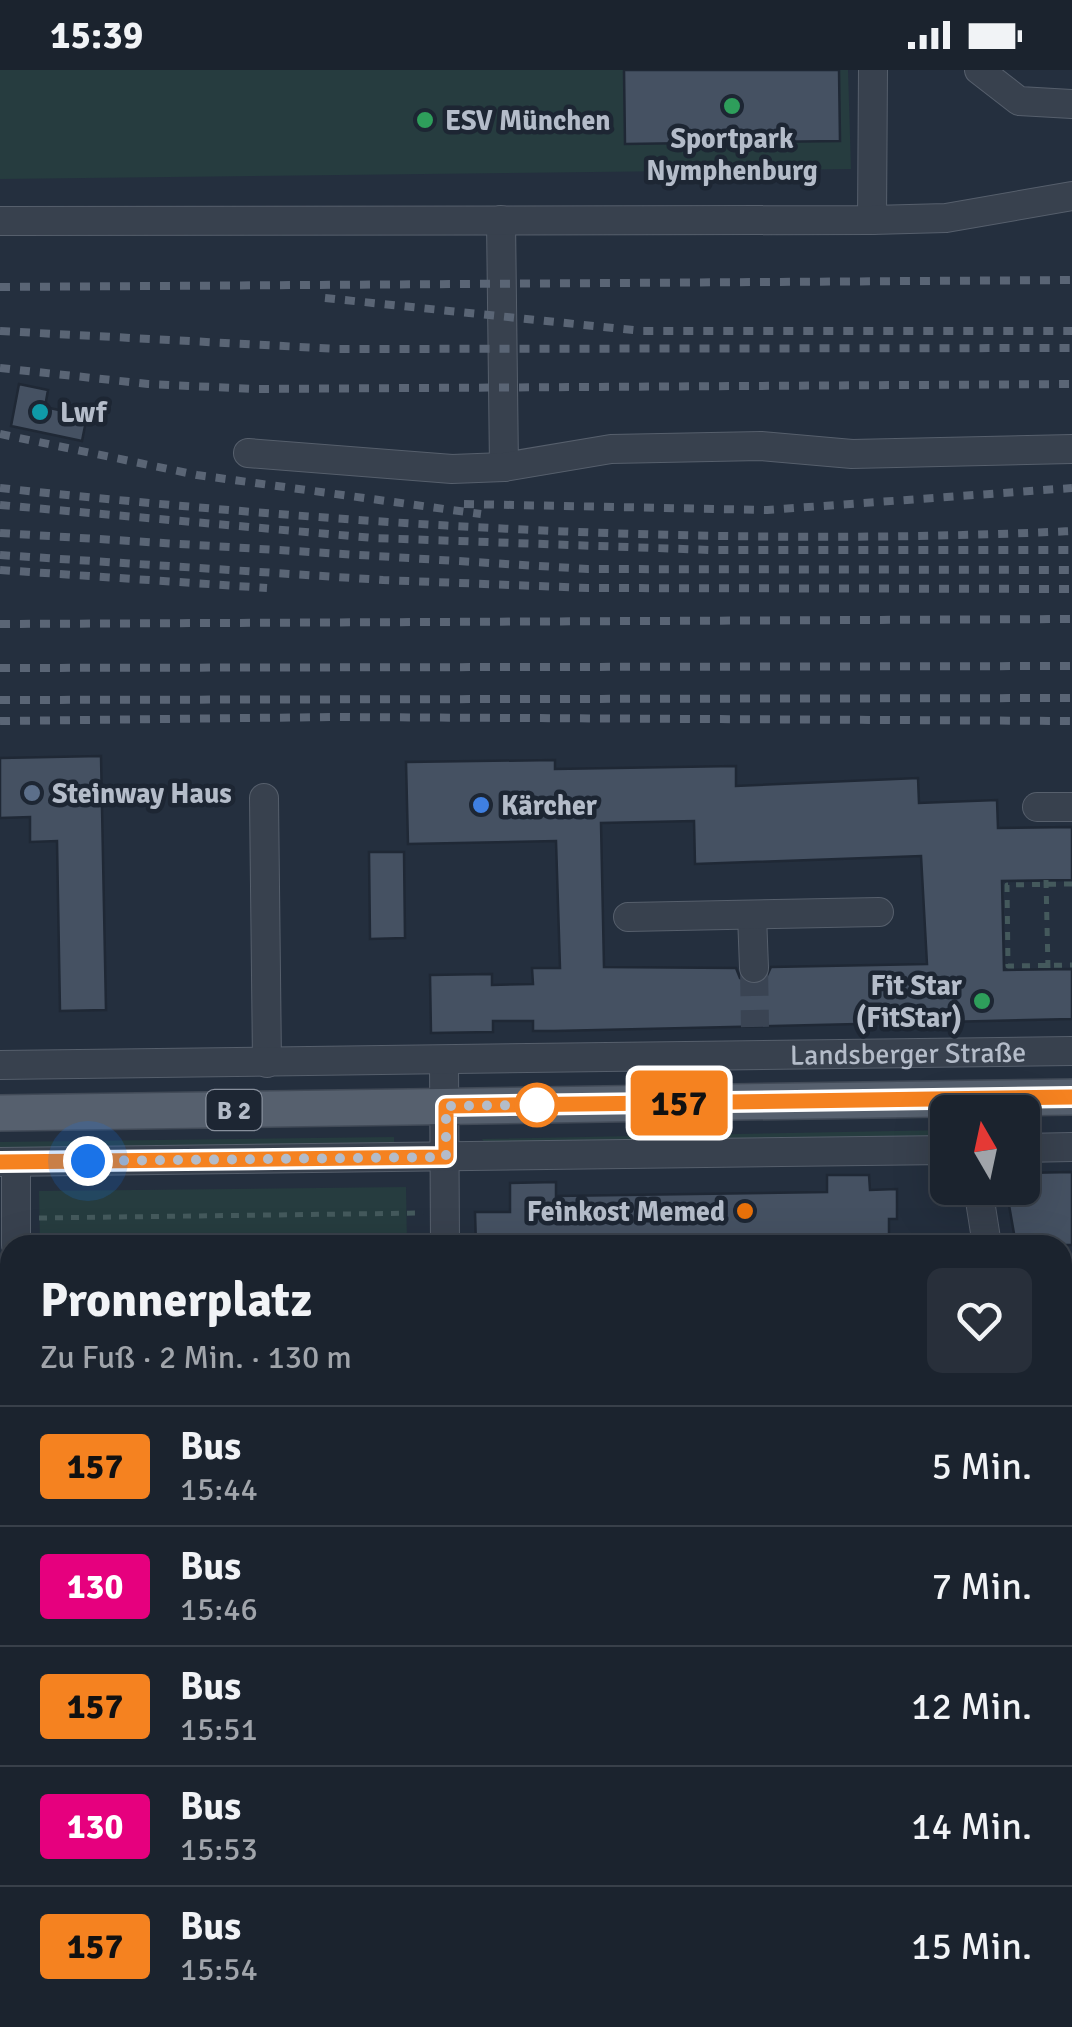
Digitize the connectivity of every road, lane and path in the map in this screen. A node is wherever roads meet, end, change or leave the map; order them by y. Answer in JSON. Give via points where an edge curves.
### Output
{"nodes":[{"id":1,"x":873,"y":70,"type":"edge"},
{"id":2,"x":979,"y":70,"type":"edge"},
{"id":3,"x":1072,"y":104,"type":"edge"},
{"id":4,"x":1072,"y":196,"type":"edge"},
{"id":5,"x":0,"y":220,"type":"edge"},
{"id":6,"x":501,"y":220,"type":"junction"},
{"id":7,"x":872,"y":220,"type":"junction"},
{"id":8,"x":1072,"y":449,"type":"edge"},
{"id":9,"x":248,"y":453,"type":"dead end"},
{"id":10,"x":504,"y":468,"type":"junction"},
{"id":11,"x":264,"y":798,"type":"dead end"},
{"id":12,"x":1037,"y":807,"type":"dead end"},
{"id":13,"x":1072,"y":807,"type":"edge"},
{"id":14,"x":1046,"y":882,"type":"junction"},
{"id":15,"x":1072,"y":884,"type":"edge"},
{"id":16,"x":880,"y":912,"type":"dead end"},
{"id":17,"x":752,"y":915,"type":"junction"},
{"id":18,"x":628,"y":917,"type":"dead end"},
{"id":19,"x":1072,"y":964,"type":"edge"},
{"id":20,"x":1048,"y":967,"type":"junction"},
{"id":21,"x":754,"y":968,"type":"tunnel mouth"},
{"id":22,"x":755,"y":1026,"type":"tunnel mouth"},
{"id":23,"x":1072,"y":1051,"type":"edge"},
{"id":24,"x":755,"y":1055,"type":"junction"},
{"id":25,"x":444,"y":1061,"type":"junction"},
{"id":26,"x":267,"y":1063,"type":"junction"},
{"id":27,"x":0,"y":1065,"type":"edge"},
{"id":28,"x":1072,"y":1097,"type":"edge"},
{"id":29,"x":446,"y":1106,"type":"junction"},
{"id":30,"x":0,"y":1113,"type":"edge"},
{"id":31,"x":1072,"y":1147,"type":"edge"},
{"id":32,"x":1040,"y":1148,"type":"edge"},
{"id":33,"x":930,"y":1150,"type":"edge"},
{"id":34,"x":446,"y":1157,"type":"junction"},
{"id":35,"x":8,"y":1162,"type":"edge"},
{"id":36,"x":981,"y":1205,"type":"edge"},
{"id":37,"x":445,"y":1214,"type":"junction"},
{"id":38,"x":16,"y":1232,"type":"edge"},
{"id":39,"x":445,"y":1235,"type":"edge"},
{"id":40,"x":985,"y":1235,"type":"edge"}],
"edges":[{"from":1,"to":7,"type":"street"},
{"from":2,"to":3,"type":"street","via":[[1019,101]]},
{"from":4,"to":7,"type":"street","via":[[946,218]]},
{"from":5,"to":6,"type":"street"},
{"from":6,"to":7,"type":"street"},
{"from":6,"to":10,"type":"street"},
{"from":8,"to":10,"type":"street","via":[[611,449]]},
{"from":9,"to":10,"type":"street"},
{"from":11,"to":26,"type":"street"},
{"from":12,"to":13,"type":"street"},
{"from":14,"to":15,"type":"path"},
{"from":14,"to":20,"type":"path"},
{"from":14,"to":20,"type":"path","via":[[1007,886],[1008,966]]},
{"from":16,"to":17,"type":"street"},
{"from":17,"to":18,"type":"street"},
{"from":17,"to":21,"type":"street"},
{"from":19,"to":20,"type":"path"},
{"from":22,"to":24,"type":"street"},
{"from":23,"to":24,"type":"street","name":"Landsberger Straße"},
{"from":24,"to":25,"type":"street","name":"Landsberger Straße"},
{"from":25,"to":26,"type":"street","name":"Landsberger Straße"},
{"from":25,"to":29,"type":"street"},
{"from":26,"to":27,"type":"street","name":"Landsberger Straße"},
{"from":28,"to":29,"type":"main road","name":"Landsberger Straße","number":"B 2"},
{"from":29,"to":30,"type":"main road","name":"Landsberger Straße","number":"B 2"},
{"from":29,"to":34,"type":"street"},
{"from":31,"to":32,"type":"street"},
{"from":33,"to":34,"type":"street"},
{"from":34,"to":35,"type":"street"},
{"from":34,"to":37,"type":"street"},
{"from":35,"to":38,"type":"street"},
{"from":36,"to":40,"type":"street"},
{"from":37,"to":38,"type":"path"},
{"from":37,"to":39,"type":"street"}]}
